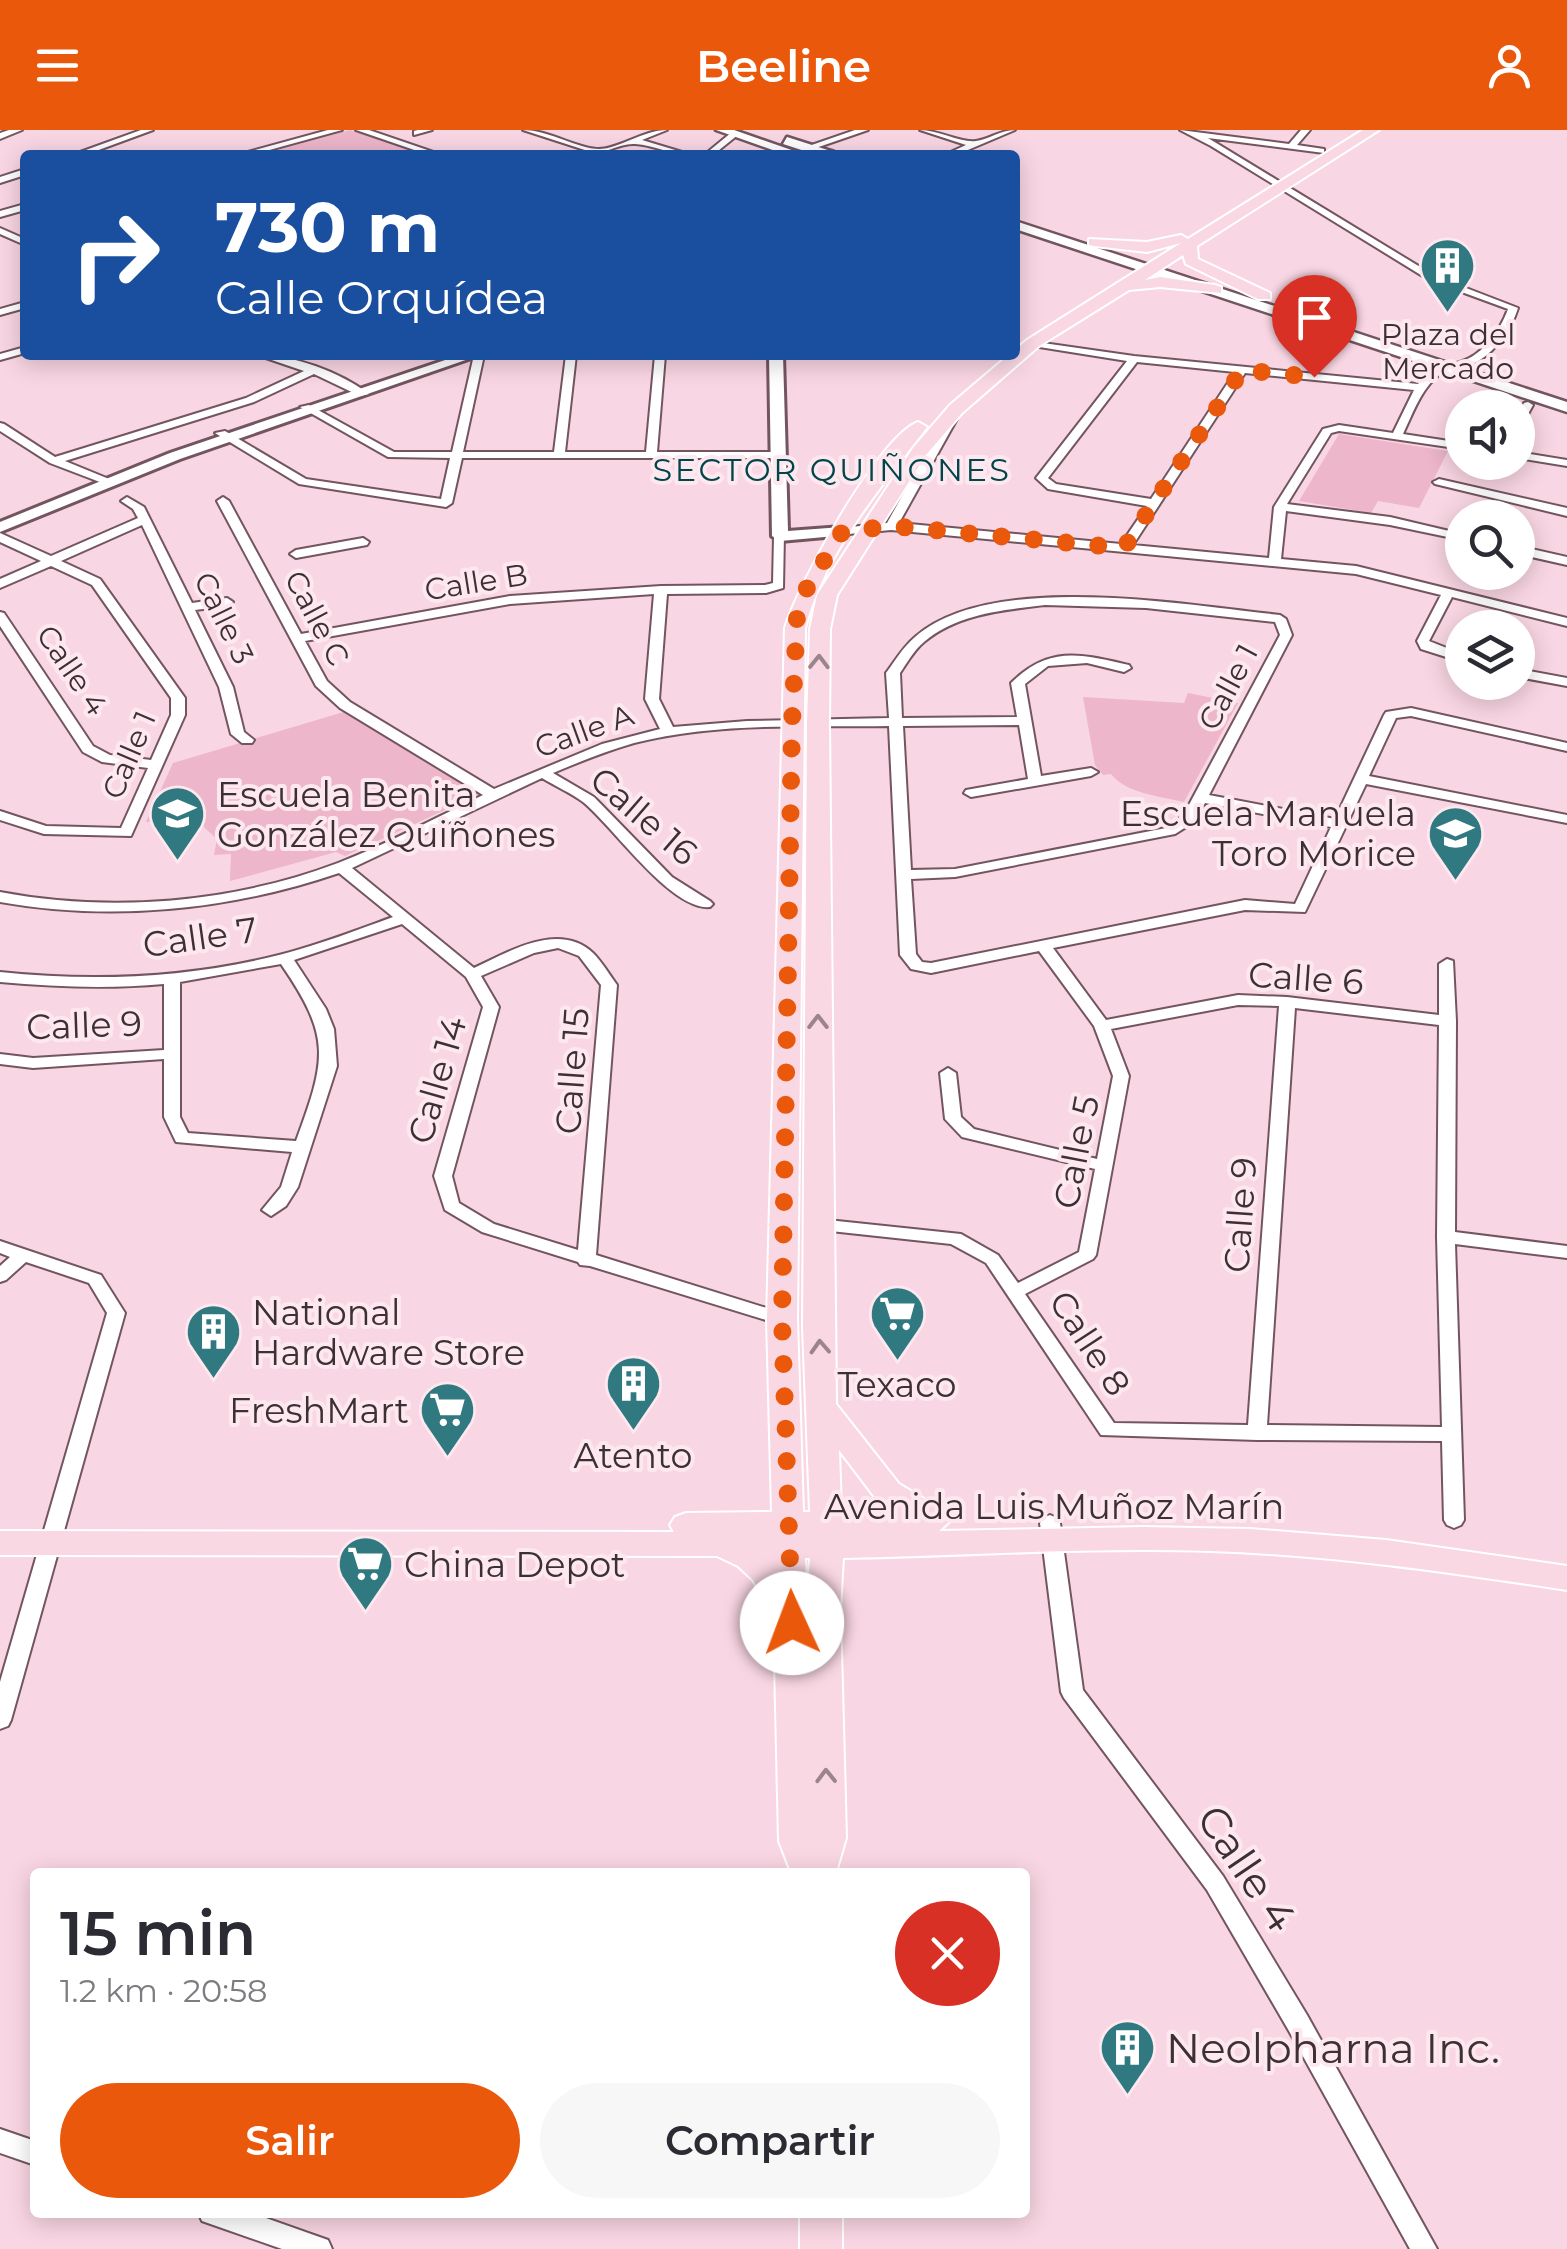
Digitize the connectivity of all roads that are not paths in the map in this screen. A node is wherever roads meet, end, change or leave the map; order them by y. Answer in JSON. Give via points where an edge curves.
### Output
{"nodes":[{"id":1,"x":102,"y":130,"type":"edge"},
{"id":2,"x":149,"y":130,"type":"edge"},
{"id":3,"x":338,"y":130,"type":"edge"},
{"id":4,"x":360,"y":130,"type":"edge"},
{"id":5,"x":428,"y":130,"type":"edge"},
{"id":6,"x":527,"y":130,"type":"edge"},
{"id":7,"x":663,"y":130,"type":"edge"},
{"id":8,"x":753,"y":130,"type":"edge"},
{"id":9,"x":864,"y":130,"type":"edge"},
{"id":10,"x":924,"y":130,"type":"edge"},
{"id":11,"x":1011,"y":130,"type":"edge"},
{"id":12,"x":1306,"y":130,"type":"edge"},
{"id":13,"x":1355,"y":130,"type":"edge"},
{"id":14,"x":1372,"y":130,"type":"edge"},
{"id":15,"x":13,"y":131,"type":"edge"},
{"id":16,"x":1186,"y":131,"type":"edge"},
{"id":17,"x":728,"y":132,"type":"edge"},
{"id":18,"x":416,"y":133,"type":"dead end"},
{"id":19,"x":1227,"y":134,"type":"edge"},
{"id":20,"x":0,"y":136,"type":"edge"},
{"id":21,"x":122,"y":139,"type":"junction"},
{"id":22,"x":633,"y":140,"type":"junction"},
{"id":23,"x":973,"y":144,"type":"junction"},
{"id":24,"x":1290,"y":146,"type":"junction"},
{"id":25,"x":90,"y":150,"type":"edge"},
{"id":26,"x":261,"y":150,"type":"edge"},
{"id":27,"x":422,"y":150,"type":"edge"},
{"id":28,"x":587,"y":150,"type":"edge"},
{"id":29,"x":605,"y":150,"type":"edge"},
{"id":30,"x":670,"y":150,"type":"edge"},
{"id":31,"x":773,"y":150,"type":"edge"},
{"id":32,"x":801,"y":150,"type":"edge"},
{"id":33,"x":806,"y":150,"type":"edge"},
{"id":34,"x":959,"y":150,"type":"edge"},
{"id":35,"x":1322,"y":151,"type":"junction"},
{"id":36,"x":1277,"y":184,"type":"junction"},
{"id":37,"x":1301,"y":198,"type":"junction"},
{"id":38,"x":1020,"y":218,"type":"edge"},
{"id":39,"x":1202,"y":225,"type":"junction"},
{"id":40,"x":1020,"y":226,"type":"edge"},
{"id":41,"x":1220,"y":227,"type":"junction"},
{"id":42,"x":1185,"y":243,"type":"junction"},
{"id":43,"x":1085,"y":244,"type":"junction"},
{"id":44,"x":1151,"y":265,"type":"junction"},
{"id":45,"x":1116,"y":285,"type":"junction"},
{"id":46,"x":1215,"y":290,"type":"junction"},
{"id":47,"x":1264,"y":296,"type":"junction"},
{"id":48,"x":1029,"y":343,"type":"edge"},
{"id":49,"x":1134,"y":359,"type":"junction"},
{"id":50,"x":279,"y":360,"type":"edge"},
{"id":51,"x":441,"y":360,"type":"edge"},
{"id":52,"x":460,"y":360,"type":"edge"},
{"id":53,"x":475,"y":360,"type":"edge"},
{"id":54,"x":570,"y":360,"type":"edge"},
{"id":55,"x":660,"y":360,"type":"edge"},
{"id":56,"x":776,"y":360,"type":"edge"},
{"id":57,"x":990,"y":360,"type":"edge"},
{"id":58,"x":1010,"y":360,"type":"edge"},
{"id":59,"x":1468,"y":363,"type":"junction"},
{"id":60,"x":1444,"y":368,"type":"junction"},
{"id":61,"x":314,"y":370,"type":"junction"},
{"id":62,"x":1242,"y":370,"type":"junction"},
{"id":63,"x":1422,"y":388,"type":"junction"},
{"id":64,"x":360,"y":392,"type":"junction"},
{"id":65,"x":1567,"y":394,"type":"edge"},
{"id":66,"x":1567,"y":407,"type":"edge"},
{"id":67,"x":308,"y":409,"type":"junction"},
{"id":68,"x":0,"y":426,"type":"edge"},
{"id":69,"x":225,"y":435,"type":"junction"},
{"id":70,"x":1397,"y":436,"type":"junction"},
{"id":71,"x":1445,"y":443,"type":"edge"},
{"id":72,"x":777,"y":455,"type":"junction"},
{"id":73,"x":559,"y":456,"type":"junction"},
{"id":74,"x":651,"y":456,"type":"junction"},
{"id":75,"x":457,"y":457,"type":"junction"},
{"id":76,"x":1535,"y":457,"type":"edge"},
{"id":77,"x":54,"y":461,"type":"junction"},
{"id":78,"x":1567,"y":462,"type":"edge"},
{"id":79,"x":105,"y":482,"type":"junction"},
{"id":80,"x":1439,"y":482,"type":"dead end"},
{"id":81,"x":126,"y":501,"type":"dead end"},
{"id":82,"x":224,"y":501,"type":"dead end"},
{"id":83,"x":1151,"y":503,"type":"junction"},
{"id":84,"x":1280,"y":507,"type":"junction"},
{"id":85,"x":1567,"y":512,"type":"edge"},
{"id":86,"x":145,"y":519,"type":"junction"},
{"id":87,"x":0,"y":527,"type":"edge"},
{"id":88,"x":880,"y":527,"type":"junction"},
{"id":89,"x":842,"y":532,"type":"junction"},
{"id":90,"x":1445,"y":533,"type":"edge"},
{"id":91,"x":780,"y":536,"type":"junction"},
{"id":92,"x":0,"y":538,"type":"edge"},
{"id":93,"x":363,"y":542,"type":"dead end"},
{"id":94,"x":1124,"y":548,"type":"junction"},
{"id":95,"x":296,"y":554,"type":"dead end"},
{"id":96,"x":1535,"y":554,"type":"edge"},
{"id":97,"x":54,"y":559,"type":"junction"},
{"id":98,"x":1275,"y":561,"type":"junction"},
{"id":99,"x":1567,"y":561,"type":"edge"},
{"id":100,"x":0,"y":584,"type":"edge"},
{"id":101,"x":661,"y":590,"type":"junction"},
{"id":102,"x":1448,"y":593,"type":"junction"},
{"id":103,"x":228,"y":602,"type":"dead end"},
{"id":104,"x":188,"y":607,"type":"junction"},
{"id":105,"x":0,"y":616,"type":"edge"},
{"id":106,"x":1567,"y":622,"type":"edge"},
{"id":107,"x":300,"y":638,"type":"junction"},
{"id":108,"x":1445,"y":652,"type":"edge"},
{"id":109,"x":1124,"y":668,"type":"dead end"},
{"id":110,"x":1535,"y":676,"type":"edge"},
{"id":111,"x":1567,"y":682,"type":"edge"},
{"id":112,"x":894,"y":721,"type":"junction"},
{"id":113,"x":1022,"y":721,"type":"junction"},
{"id":114,"x":805,"y":724,"type":"junction"},
{"id":115,"x":668,"y":732,"type":"junction"},
{"id":116,"x":248,"y":740,"type":"dead end"},
{"id":117,"x":1567,"y":747,"type":"edge"},
{"id":118,"x":155,"y":765,"type":"junction"},
{"id":119,"x":1091,"y":772,"type":"dead end"},
{"id":120,"x":544,"y":773,"type":"junction"},
{"id":121,"x":1361,"y":779,"type":"junction"},
{"id":122,"x":1036,"y":781,"type":"junction"},
{"id":123,"x":971,"y":793,"type":"dead end"},
{"id":124,"x":495,"y":796,"type":"junction"},
{"id":125,"x":1201,"y":798,"type":"junction"},
{"id":126,"x":0,"y":815,"type":"edge"},
{"id":127,"x":1567,"y":819,"type":"edge"},
{"id":128,"x":1340,"y":826,"type":"junction"},
{"id":129,"x":341,"y":867,"type":"junction"},
{"id":130,"x":902,"y":875,"type":"junction"},
{"id":131,"x":2,"y":901,"type":"edge"},
{"id":132,"x":705,"y":904,"type":"dead end"},
{"id":133,"x":403,"y":918,"type":"junction"},
{"id":134,"x":1042,"y":944,"type":"junction"},
{"id":135,"x":285,"y":958,"type":"junction"},
{"id":136,"x":1447,"y":964,"type":"dead end"},
{"id":137,"x":472,"y":974,"type":"junction"},
{"id":138,"x":0,"y":977,"type":"edge"},
{"id":139,"x":172,"y":979,"type":"junction"},
{"id":140,"x":1288,"y":1002,"type":"junction"},
{"id":141,"x":1448,"y":1021,"type":"junction"},
{"id":142,"x":1102,"y":1026,"type":"junction"},
{"id":143,"x":171,"y":1054,"type":"junction"},
{"id":144,"x":0,"y":1060,"type":"edge"},
{"id":145,"x":948,"y":1073,"type":"dead end"},
{"id":146,"x":302,"y":1147,"type":"junction"},
{"id":147,"x":1106,"y":1166,"type":"junction"},
{"id":148,"x":271,"y":1210,"type":"dead end"},
{"id":149,"x":818,"y":1226,"type":"junction"},
{"id":150,"x":1446,"y":1237,"type":"junction"},
{"id":151,"x":0,"y":1247,"type":"edge"},
{"id":152,"x":1567,"y":1252,"type":"edge"},
{"id":153,"x":23,"y":1255,"type":"junction"},
{"id":154,"x":586,"y":1261,"type":"junction"},
{"id":155,"x":0,"y":1276,"type":"edge"},
{"id":156,"x":1017,"y":1292,"type":"junction"},
{"id":157,"x":782,"y":1319,"type":"junction"},
{"id":158,"x":823,"y":1408,"type":"junction"},
{"id":159,"x":1257,"y":1433,"type":"junction"},
{"id":160,"x":1449,"y":1434,"type":"junction"},
{"id":161,"x":786,"y":1454,"type":"junction"},
{"id":162,"x":1454,"y":1520,"type":"dead end"},
{"id":163,"x":941,"y":1523,"type":"junction"},
{"id":164,"x":0,"y":1525,"type":"edge"},
{"id":165,"x":1050,"y":1531,"type":"junction"},
{"id":166,"x":724,"y":1534,"type":"junction"},
{"id":167,"x":788,"y":1535,"type":"junction"},
{"id":168,"x":826,"y":1535,"type":"junction"},
{"id":169,"x":53,"y":1536,"type":"junction"},
{"id":170,"x":0,"y":1542,"type":"edge"},
{"id":171,"x":890,"y":1542,"type":"junction"},
{"id":172,"x":1567,"y":1560,"type":"edge"},
{"id":173,"x":1567,"y":1578,"type":"edge"},
{"id":174,"x":807,"y":1617,"type":"junction"},
{"id":175,"x":0,"y":1720,"type":"edge"},
{"id":176,"x":808,"y":1868,"type":"edge"},
{"id":177,"x":819,"y":1868,"type":"edge"},
{"id":178,"x":0,"y":2141,"type":"edge"},
{"id":179,"x":30,"y":2151,"type":"edge"},
{"id":180,"x":229,"y":2218,"type":"edge"},
{"id":181,"x":821,"y":2218,"type":"edge"},
{"id":182,"x":320,"y":2249,"type":"edge"},
{"id":183,"x":822,"y":2249,"type":"edge"},
{"id":184,"x":1424,"y":2249,"type":"edge"}],
"edges":[{"from":1,"to":21,"type":"street"},
{"from":2,"to":21,"type":"street"},
{"from":3,"to":26,"type":"street"},
{"from":4,"to":27,"type":"street"},
{"from":5,"to":18,"type":"street"},
{"from":6,"to":28,"type":"street"},
{"from":7,"to":22,"type":"street"},
{"from":8,"to":32,"type":"main road"},
{"from":9,"to":33,"type":"street"},
{"from":10,"to":23,"type":"street"},
{"from":11,"to":23,"type":"street"},
{"from":12,"to":24,"type":"street"},
{"from":13,"to":35,"type":"main road"},
{"from":14,"to":36,"type":"main road"},
{"from":15,"to":20,"type":"street"},
{"from":16,"to":19,"type":"street"},
{"from":16,"to":36,"type":"street"},
{"from":17,"to":31,"type":"main road"},
{"from":19,"to":24,"type":"street"},
{"from":21,"to":25,"type":"street"},
{"from":22,"to":29,"type":"street"},
{"from":22,"to":30,"type":"street"},
{"from":23,"to":34,"type":"street"},
{"from":24,"to":35,"type":"street"},
{"from":35,"to":36,"type":"main road"},
{"from":36,"to":37,"type":"street"},
{"from":36,"to":39,"type":"main road"},
{"from":36,"to":41,"type":"main road"},
{"from":37,"to":41,"type":"main road","via":[[1279,198]]},
{"from":37,"to":59,"type":"street","via":[[1432,278],[1513,308],[1495,341]]},
{"from":38,"to":43,"type":"main road"},
{"from":39,"to":41,"type":"main road"},
{"from":39,"to":42,"type":"main road"},
{"from":40,"to":43,"type":"main road"},
{"from":41,"to":42,"type":"main road"},
{"from":42,"to":43,"type":"main road"},
{"from":42,"to":44,"type":"main road"},
{"from":42,"to":47,"type":"main road","via":[[1202,269]]},
{"from":43,"to":44,"type":"main road"},
{"from":43,"to":45,"type":"main road","via":[[1113,266]]},
{"from":44,"to":45,"type":"main road"},
{"from":44,"to":46,"type":"main road"},
{"from":44,"to":47,"type":"main road"},
{"from":45,"to":46,"type":"main road","via":[[1160,282]]},
{"from":45,"to":48,"type":"main road"},
{"from":46,"to":60,"type":"main road"},
{"from":47,"to":59,"type":"main road"},
{"from":48,"to":49,"type":"street"},
{"from":49,"to":62,"type":"street"},
{"from":49,"to":83,"type":"street","via":[[1042,478],[1052,487]]},
{"from":50,"to":61,"type":"street"},
{"from":51,"to":64,"type":"street"},
{"from":52,"to":64,"type":"street"},
{"from":53,"to":75,"type":"street"},
{"from":54,"to":73,"type":"street"},
{"from":55,"to":74,"type":"street"},
{"from":56,"to":72,"type":"street"},
{"from":57,"to":89,"type":"main road","via":[[898,448]]},
{"from":58,"to":88,"type":"main road","via":[[918,452]]},
{"from":59,"to":60,"type":"street"},
{"from":59,"to":65,"type":"main road"},
{"from":60,"to":63,"type":"street"},
{"from":60,"to":66,"type":"main road"},
{"from":61,"to":64,"type":"street"},
{"from":61,"to":77,"type":"street","via":[[250,400]]},
{"from":62,"to":63,"type":"street"},
{"from":62,"to":83,"type":"street"},
{"from":63,"to":70,"type":"street"},
{"from":64,"to":67,"type":"street"},
{"from":67,"to":69,"type":"street"},
{"from":67,"to":75,"type":"street","via":[[392,455]]},
{"from":68,"to":77,"type":"street"},
{"from":69,"to":75,"type":"street","via":[[303,482],[430,504],[446,503]]},
{"from":69,"to":79,"type":"street"},
{"from":70,"to":71,"type":"street"},
{"from":70,"to":84,"type":"street","via":[[1326,430]]},
{"from":72,"to":74,"type":"street"},
{"from":72,"to":91,"type":"street"},
{"from":73,"to":74,"type":"street"},
{"from":73,"to":75,"type":"street"},
{"from":76,"to":78,"type":"street"},
{"from":77,"to":79,"type":"street"},
{"from":79,"to":87,"type":"street"},
{"from":80,"to":85,"type":"street"},
{"from":81,"to":86,"type":"street"},
{"from":82,"to":107,"type":"street","name":"Calle C"},
{"from":83,"to":94,"type":"street"},
{"from":84,"to":90,"type":"street"},
{"from":84,"to":98,"type":"street"},
{"from":86,"to":97,"type":"street"},
{"from":86,"to":104,"type":"street","name":"Calle 3"},
{"from":88,"to":89,"type":"street"},
{"from":88,"to":94,"type":"street"},
{"from":114,"to":88,"type":"main road","one_way":true,"via":[[827,595]]},
{"from":89,"to":91,"type":"street"},
{"from":89,"to":114,"type":"main road","via":[[797,616]]},
{"from":91,"to":101,"type":"street","name":"Calle B","via":[[779,585]]},
{"from":92,"to":97,"type":"street","name":"Calle 1"},
{"from":93,"to":95,"type":"street"},
{"from":94,"to":98,"type":"street"},
{"from":96,"to":99,"type":"street"},
{"from":97,"to":100,"type":"street"},
{"from":97,"to":118,"type":"street","name":"Calle 1","via":[[96,582],[178,698],[178,715]]},
{"from":98,"to":102,"type":"street","via":[[1356,570]]},
{"from":101,"to":107,"type":"street","name":"Calle B","via":[[510,600]]},
{"from":101,"to":115,"type":"street","name":"Calle A","via":[[652,699]]},
{"from":102,"to":106,"type":"street"},
{"from":102,"to":108,"type":"street","via":[[1423,641]]},
{"from":103,"to":104,"type":"street"},
{"from":104,"to":116,"type":"street","name":"Calle 3","via":[[226,687],[238,734]]},
{"from":105,"to":118,"type":"street","name":"Calle 4","via":[[88,749],[107,759]]},
{"from":107,"to":124,"type":"street","name":"Calle C","via":[[321,683],[345,705]]},
{"from":109,"to":113,"type":"street","via":[[1088,659],[1044,662],[1018,683]]},
{"from":110,"to":111,"type":"street"},
{"from":112,"to":113,"type":"street"},
{"from":112,"to":114,"type":"street"},
{"from":112,"to":125,"type":"street","name":"Calle 1","via":[[893,674],[922,637],[964,616],[1041,602],[1095,602],[1280,619],[1286,635]]},
{"from":112,"to":130,"type":"street","name":"Calle 1"},
{"from":113,"to":122,"type":"street"},
{"from":114,"to":115,"type":"street"},
{"from":149,"to":114,"type":"main road","one_way":true},
{"from":114,"to":157,"type":"main road"},
{"from":115,"to":120,"type":"street","name":"Calle A","via":[[606,746]]},
{"from":117,"to":121,"type":"street","via":[[1411,712],[1391,714]]},
{"from":118,"to":126,"type":"street","name":"Calle 1","via":[[126,833],[44,830]]},
{"from":119,"to":122,"type":"street"},
{"from":120,"to":124,"type":"street","name":"Calle A"},
{"from":120,"to":132,"type":"street","name":"Calle 16","via":[[589,800],[666,880]]},
{"from":121,"to":127,"type":"street"},
{"from":121,"to":128,"type":"street"},
{"from":122,"to":123,"type":"street"},
{"from":124,"to":129,"type":"street"},
{"from":125,"to":128,"type":"street"},
{"from":125,"to":130,"type":"street","name":"Calle 1","via":[[1170,832],[955,873]]},
{"from":128,"to":134,"type":"street","via":[[1300,909],[1246,905]]},
{"from":129,"to":131,"type":"street","via":[[263,889],[168,904],[98,908]]},
{"from":129,"to":133,"type":"street","name":"Calle 14"},
{"from":130,"to":134,"type":"street","name":"Calle 1","via":[[908,955],[918,966]]},
{"from":133,"to":135,"type":"street","name":"Calle 7"},
{"from":133,"to":137,"type":"street","name":"Calle 14"},
{"from":134,"to":142,"type":"street","name":"Calle 5"},
{"from":135,"to":139,"type":"street","name":"Calle 7"},
{"from":135,"to":146,"type":"street","via":[[314,998],[331,1042],[328,1080]]},
{"from":136,"to":141,"type":"street"},
{"from":137,"to":154,"type":"street","name":"Calle 14","via":[[491,1008],[443,1176],[451,1206],[488,1228]]},
{"from":137,"to":154,"type":"street","name":"Calle 15","via":[[549,943],[586,955],[609,985]]},
{"from":138,"to":139,"type":"street","name":"Calle 7"},
{"from":139,"to":143,"type":"street"},
{"from":140,"to":141,"type":"street","name":"Calle 6"},
{"from":140,"to":142,"type":"street","name":"Calle 6","via":[[1238,1000]]},
{"from":140,"to":159,"type":"street","name":"Calle 9"},
{"from":141,"to":150,"type":"street"},
{"from":142,"to":147,"type":"street","name":"Calle 5","via":[[1121,1076]]},
{"from":143,"to":144,"type":"street","name":"Calle 9"},
{"from":143,"to":146,"type":"street","via":[[172,1117],[182,1138]]},
{"from":145,"to":147,"type":"street","via":[[953,1120],[968,1133]]},
{"from":146,"to":148,"type":"street","via":[[289,1194]]},
{"from":147,"to":156,"type":"street","name":"Calle 5","via":[[1087,1255]]},
{"from":149,"to":156,"type":"street","name":"Calle 8","via":[[954,1238],[992,1259]]},
{"from":158,"to":149,"type":"main road","one_way":true},
{"from":150,"to":152,"type":"street"},
{"from":150,"to":160,"type":"street"},
{"from":151,"to":153,"type":"street"},
{"from":153,"to":155,"type":"street"},
{"from":153,"to":169,"type":"street","via":[[95,1279],[116,1313]]},
{"from":154,"to":157,"type":"street","name":"Calle 14"},
{"from":156,"to":159,"type":"street","name":"Calle 8","via":[[1108,1430]]},
{"from":157,"to":161,"type":"main road"},
{"from":158,"to":163,"type":"main road","via":[[888,1492]]},
{"from":158,"to":168,"type":"main road"},
{"from":159,"to":160,"type":"street","name":"Calle 8"},
{"from":160,"to":162,"type":"street"},
{"from":161,"to":166,"type":"main road","via":[[763,1507]]},
{"from":161,"to":167,"type":"main road"},
{"from":163,"to":165,"type":"main road","name":"Avenida Luis Muñoz Marín"},
{"from":163,"to":168,"type":"main road","name":"Avenida Luis Muñoz Marín"},
{"from":164,"to":169,"type":"main road","name":"Avenida Luis Muñoz Marín"},
{"from":165,"to":171,"type":"main road","name":"Avenida Luis Muñoz Marín"},
{"from":165,"to":172,"type":"main road","name":"Avenida Luis Muñoz Marín","via":[[1228,1522]]},
{"from":165,"to":173,"type":"main road","name":"Avenida Luis Muñoz Marín","via":[[1312,1545]]},
{"from":165,"to":184,"type":"street","name":"Calle 4","via":[[1072,1692],[1214,1882]]},
{"from":166,"to":167,"type":"main road","name":"Avenida Luis Muñoz Marín"},
{"from":166,"to":169,"type":"main road","name":"Avenida Luis Muñoz Marín"},
{"from":166,"to":174,"type":"main road"},
{"from":167,"to":168,"type":"main road","name":"Avenida Luis Muñoz Marín"},
{"from":167,"to":174,"type":"main road"},
{"from":168,"to":171,"type":"main road","name":"Avenida Luis Muñoz Marín"},
{"from":168,"to":174,"type":"main road"},
{"from":169,"to":170,"type":"main road","name":"Avenida Luis Muñoz Marín"},
{"from":169,"to":175,"type":"street"},
{"from":171,"to":174,"type":"main road","via":[[848,1564]]},
{"from":174,"to":176,"type":"main road","via":[[797,1840]]},
{"from":177,"to":174,"type":"main road","one_way":true,"via":[[828,1838]]},
{"from":178,"to":179,"type":"street"},
{"from":180,"to":182,"type":"street"},
{"from":181,"to":183,"type":"main road"}]}
